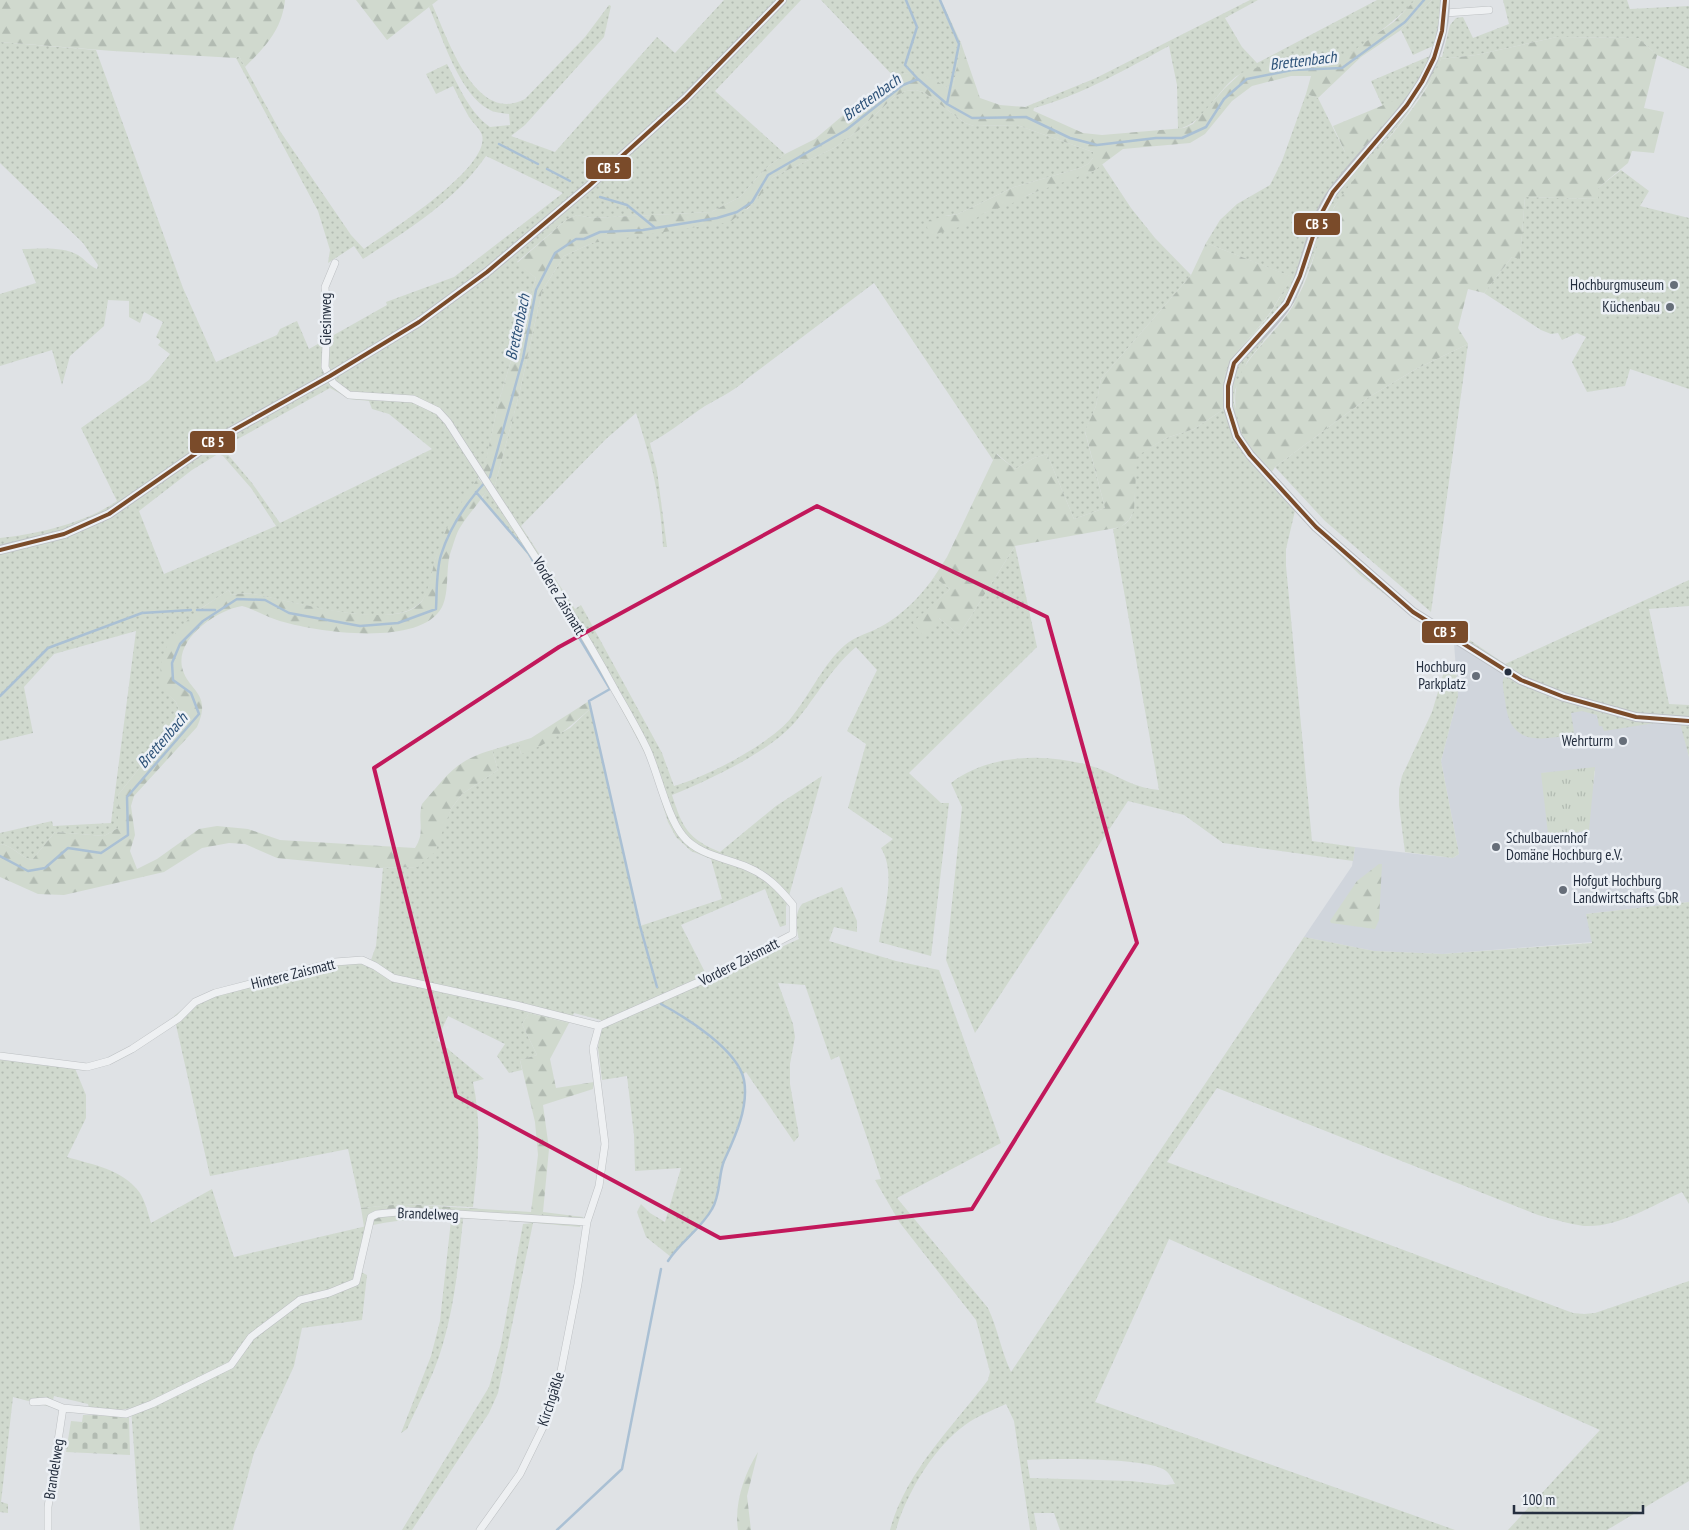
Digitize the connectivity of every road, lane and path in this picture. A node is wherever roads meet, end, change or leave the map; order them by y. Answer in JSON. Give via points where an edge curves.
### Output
{"nodes":[{"id":1,"x":782,"y":0,"type":"edge"},
{"id":2,"x":1445,"y":0,"type":"edge"},
{"id":3,"x":1490,"y":10,"type":"dead end"},
{"id":4,"x":1445,"y":13,"type":"junction"},
{"id":5,"x":335,"y":263,"type":"dead end"},
{"id":6,"x":330,"y":376,"type":"junction"},
{"id":7,"x":0,"y":550,"type":"edge"},
{"id":8,"x":1689,"y":721,"type":"edge"},
{"id":9,"x":599,"y":1026,"type":"junction"},
{"id":10,"x":0,"y":1056,"type":"edge"},
{"id":11,"x":587,"y":1222,"type":"junction"},
{"id":12,"x":33,"y":1402,"type":"dead end"},
{"id":13,"x":63,"y":1408,"type":"junction"},
{"id":14,"x":48,"y":1530,"type":"edge"},
{"id":15,"x":480,"y":1530,"type":"edge"}],
"edges":[{"from":1,"to":6,"type":"street","via":[[686,98],[589,186],[458,293],[406,330]]},
{"from":2,"to":4,"type":"street"},
{"from":3,"to":4,"type":"street"},
{"from":4,"to":8,"type":"street","via":[[1440,44],[1425,80],[1332,192],[1287,304],[1234,363],[1227,394],[1237,436],[1266,475],[1372,578],[1413,612],[1495,665],[1521,680],[1598,708],[1636,717]]},
{"from":5,"to":6,"type":"street","name":"Giesinweg","via":[[325,287],[325,367]]},
{"from":6,"to":7,"type":"street","via":[[214,441],[109,514],[64,534]]},
{"from":6,"to":9,"type":"street","name":"Vordere Zaismatt","via":[[338,388],[350,395],[413,399],[438,410],[513,526],[547,572],[615,689],[647,749],[672,818],[682,836],[708,854],[748,867],[770,880],[794,904],[792,934],[712,976]]},
{"from":9,"to":10,"type":"street","name":"Hintere Zaismatt","via":[[393,978],[362,960],[335,962],[194,1002],[179,1018],[132,1049],[109,1061],[87,1067]]},
{"from":9,"to":11,"type":"street","via":[[593,1048],[606,1144]]},
{"from":11,"to":13,"type":"street","name":"Brandelweg","via":[[409,1211],[377,1214],[371,1217],[356,1282],[300,1300],[251,1337],[231,1365],[126,1414]]},
{"from":11,"to":15,"type":"street","name":"Kirchgäßle","via":[[561,1371],[546,1421],[520,1474]]},
{"from":12,"to":13,"type":"street","name":"Brandelweg","via":[[46,1401]]},
{"from":13,"to":14,"type":"street","name":"Brandelweg","via":[[48,1507]]}]}
